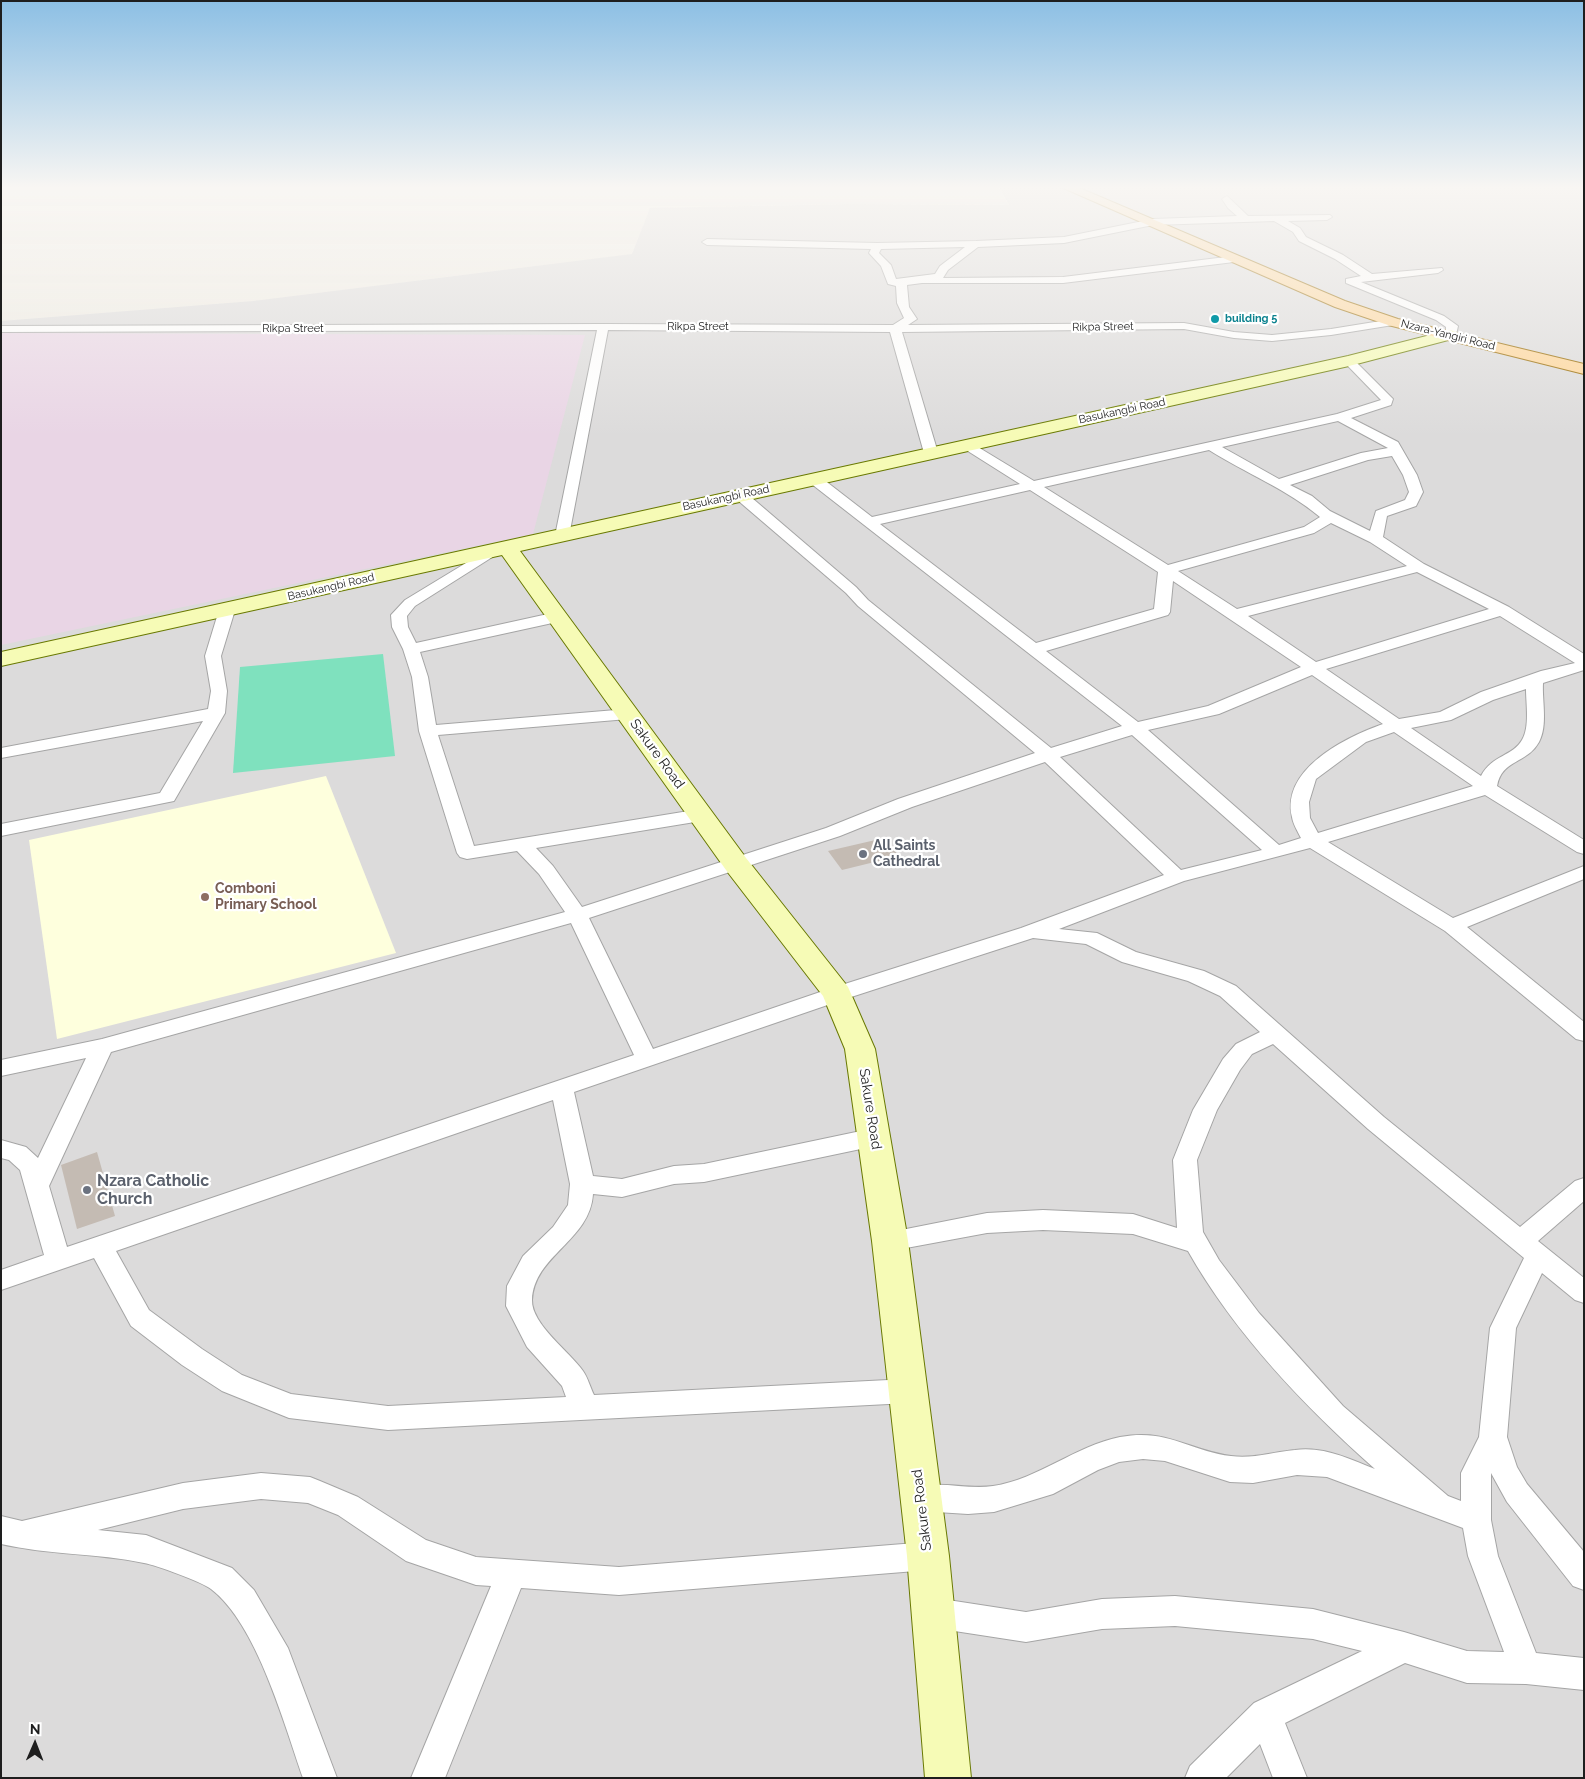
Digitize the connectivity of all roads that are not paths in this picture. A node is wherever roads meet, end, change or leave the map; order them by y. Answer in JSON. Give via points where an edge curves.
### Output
{"nodes":[{"id":1,"x":888,"y":270,"type":"edge"},
{"id":2,"x":943,"y":270,"type":"edge"},
{"id":3,"x":1144,"y":270,"type":"edge"},
{"id":4,"x":1259,"y":270,"type":"edge"},
{"id":5,"x":1360,"y":270,"type":"edge"},
{"id":6,"x":1438,"y":270,"type":"dead end"},
{"id":7,"x":1370,"y":276,"type":"junction"},
{"id":8,"x":924,"y":281,"type":"junction"},
{"id":9,"x":902,"y":283,"type":"junction"},
{"id":10,"x":1394,"y":322,"type":"junction"},
{"id":11,"x":603,"y":327,"type":"junction"},
{"id":12,"x":1,"y":329,"type":"edge"},
{"id":13,"x":895,"y":329,"type":"junction"},
{"id":14,"x":1450,"y":335,"type":"junction"},
{"id":15,"x":1349,"y":361,"type":"junction"},
{"id":16,"x":1584,"y":369,"type":"edge"},
{"id":17,"x":1340,"y":417,"type":"junction"},
{"id":18,"x":968,"y":445,"type":"junction"},
{"id":19,"x":1211,"y":446,"type":"junction"},
{"id":20,"x":1397,"y":451,"type":"junction"},
{"id":21,"x":931,"y":453,"type":"junction"},
{"id":22,"x":814,"y":479,"type":"junction"},
{"id":23,"x":1278,"y":484,"type":"junction"},
{"id":24,"x":1034,"y":486,"type":"junction"},
{"id":25,"x":740,"y":496,"type":"junction"},
{"id":26,"x":1330,"y":517,"type":"junction"},
{"id":27,"x":868,"y":522,"type":"junction"},
{"id":28,"x":562,"y":536,"type":"junction"},
{"id":29,"x":1375,"y":539,"type":"junction"},
{"id":30,"x":498,"y":551,"type":"junction"},
{"id":31,"x":1419,"y":567,"type":"junction"},
{"id":32,"x":1166,"y":570,"type":"junction"},
{"id":33,"x":227,"y":610,"type":"junction"},
{"id":34,"x":1503,"y":610,"type":"junction"},
{"id":35,"x":1235,"y":614,"type":"junction"},
{"id":36,"x":557,"y":617,"type":"junction"},
{"id":37,"x":411,"y":649,"type":"junction"},
{"id":38,"x":1034,"y":649,"type":"junction"},
{"id":39,"x":1,"y":659,"type":"edge"},
{"id":40,"x":1584,"y":662,"type":"edge"},
{"id":41,"x":1314,"y":668,"type":"junction"},
{"id":42,"x":1535,"y":681,"type":"junction"},
{"id":43,"x":216,"y":713,"type":"junction"},
{"id":44,"x":628,"y":714,"type":"junction"},
{"id":45,"x":1396,"y":725,"type":"junction"},
{"id":46,"x":1135,"y":728,"type":"junction"},
{"id":47,"x":428,"y":731,"type":"junction"},
{"id":48,"x":1,"y":753,"type":"edge"},
{"id":49,"x":1048,"y":755,"type":"junction"},
{"id":50,"x":1487,"y":788,"type":"junction"},
{"id":51,"x":701,"y":815,"type":"junction"},
{"id":52,"x":1,"y":830,"type":"edge"},
{"id":53,"x":1312,"y":841,"type":"junction"},
{"id":54,"x":522,"y":844,"type":"junction"},
{"id":55,"x":1584,"y":848,"type":"edge"},
{"id":56,"x":1276,"y":852,"type":"junction"},
{"id":57,"x":736,"y":864,"type":"junction"},
{"id":58,"x":1584,"y":872,"type":"edge"},
{"id":59,"x":1177,"y":877,"type":"junction"},
{"id":60,"x":577,"y":915,"type":"junction"},
{"id":61,"x":1452,"y":926,"type":"junction"},
{"id":62,"x":1028,"y":932,"type":"junction"},
{"id":63,"x":837,"y":994,"type":"junction"},
{"id":64,"x":1582,"y":1031,"type":"edge"},
{"id":65,"x":1277,"y":1033,"type":"junction"},
{"id":66,"x":102,"y":1047,"type":"junction"},
{"id":67,"x":647,"y":1059,"type":"junction"},
{"id":68,"x":1,"y":1068,"type":"edge"},
{"id":69,"x":562,"y":1088,"type":"junction"},
{"id":70,"x":875,"y":1137,"type":"junction"},
{"id":71,"x":1,"y":1149,"type":"edge"},
{"id":72,"x":582,"y":1184,"type":"junction"},
{"id":73,"x":1584,"y":1187,"type":"edge"},
{"id":74,"x":36,"y":1188,"type":"junction"},
{"id":75,"x":890,"y":1241,"type":"junction"},
{"id":76,"x":1196,"y":1244,"type":"junction"},
{"id":77,"x":100,"y":1246,"type":"junction"},
{"id":78,"x":1529,"y":1248,"type":"junction"},
{"id":79,"x":58,"y":1260,"type":"junction"},
{"id":80,"x":1,"y":1280,"type":"edge"},
{"id":81,"x":1584,"y":1293,"type":"edge"},
{"id":82,"x":908,"y":1391,"type":"junction"},
{"id":83,"x":584,"y":1406,"type":"junction"},
{"id":84,"x":1493,"y":1437,"type":"junction"},
{"id":85,"x":921,"y":1498,"type":"junction"},
{"id":86,"x":1437,"y":1505,"type":"junction"},
{"id":87,"x":1476,"y":1520,"type":"junction"},
{"id":88,"x":11,"y":1532,"type":"edge"},
{"id":89,"x":928,"y":1556,"type":"junction"},
{"id":90,"x":512,"y":1573,"type":"junction"},
{"id":91,"x":1584,"y":1576,"type":"edge"},
{"id":92,"x":934,"y":1613,"type":"junction"},
{"id":93,"x":1404,"y":1647,"type":"junction"},
{"id":94,"x":1526,"y":1668,"type":"junction"},
{"id":95,"x":1584,"y":1674,"type":"edge"},
{"id":96,"x":1266,"y":1716,"type":"junction"},
{"id":97,"x":953,"y":1771,"type":"edge"},
{"id":98,"x":320,"y":1778,"type":"edge"},
{"id":99,"x":428,"y":1778,"type":"edge"},
{"id":100,"x":1202,"y":1778,"type":"edge"},
{"id":101,"x":1290,"y":1778,"type":"edge"}],
"edges":[{"from":1,"to":9,"type":"street","via":[[892,282]]},
{"from":2,"to":8,"type":"street","via":[[938,278]]},
{"from":3,"to":8,"type":"street","via":[[1063,280]]},
{"from":4,"to":10,"type":"main road","name":"Nzara-Yangiri Road"},
{"from":5,"to":7,"type":"street"},
{"from":6,"to":7,"type":"street"},
{"from":7,"to":14,"type":"street","via":[[1351,282],[1440,318],[1452,326]]},
{"from":8,"to":9,"type":"street"},
{"from":9,"to":13,"type":"street","via":[[905,314],[911,319]]},
{"from":10,"to":13,"type":"street","name":"Rikpa Street","via":[[1272,338],[1234,336],[1184,326]]},
{"from":10,"to":14,"type":"main road","name":"Nzara-Yangiri Road"},
{"from":11,"to":12,"type":"street","name":"Rikpa Street"},
{"from":11,"to":13,"type":"street","name":"Rikpa Street"},
{"from":11,"to":28,"type":"street"},
{"from":13,"to":21,"type":"street"},
{"from":14,"to":15,"type":"street","name":"Basukangbi Road"},
{"from":14,"to":16,"type":"main road","name":"Nzara-Yangiri Road"},
{"from":15,"to":17,"type":"street","via":[[1387,402]]},
{"from":15,"to":18,"type":"street","name":"Basukangbi Road"},
{"from":17,"to":19,"type":"street"},
{"from":17,"to":20,"type":"street","via":[[1389,442]]},
{"from":18,"to":21,"type":"street","name":"Basukangbi Road"},
{"from":18,"to":24,"type":"street"},
{"from":19,"to":23,"type":"street"},
{"from":19,"to":24,"type":"street"},
{"from":20,"to":23,"type":"street","via":[[1366,456]]},
{"from":20,"to":29,"type":"street","via":[[1416,492],[1411,503],[1381,514]]},
{"from":21,"to":22,"type":"street","name":"Basukangbi Road"},
{"from":22,"to":25,"type":"street","name":"Basukangbi Road"},
{"from":22,"to":27,"type":"street"},
{"from":23,"to":26,"type":"street","via":[[1307,499]]},
{"from":24,"to":27,"type":"street"},
{"from":24,"to":32,"type":"street"},
{"from":25,"to":28,"type":"street","name":"Basukangbi Road"},
{"from":25,"to":49,"type":"street"},
{"from":26,"to":29,"type":"street"},
{"from":26,"to":32,"type":"street","via":[[1310,530]]},
{"from":27,"to":38,"type":"street"},
{"from":28,"to":30,"type":"street","name":"Basukangbi Road"},
{"from":29,"to":31,"type":"street"},
{"from":30,"to":33,"type":"street","name":"Basukangbi Road"},
{"from":30,"to":36,"type":"street","name":"Sakure Road"},
{"from":30,"to":37,"type":"street","via":[[410,604],[399,615],[400,627]]},
{"from":31,"to":34,"type":"street"},
{"from":31,"to":35,"type":"street"},
{"from":32,"to":35,"type":"street"},
{"from":32,"to":38,"type":"street","via":[[1162,612]]},
{"from":33,"to":39,"type":"street","name":"Basukangbi Road"},
{"from":33,"to":43,"type":"street","via":[[213,656],[219,691]]},
{"from":34,"to":40,"type":"street"},
{"from":34,"to":41,"type":"street"},
{"from":35,"to":41,"type":"street"},
{"from":36,"to":37,"type":"street"},
{"from":36,"to":44,"type":"street","name":"Sakure Road"},
{"from":37,"to":47,"type":"street","via":[[420,677]]},
{"from":38,"to":46,"type":"street"},
{"from":40,"to":42,"type":"street","via":[[1581,666]]},
{"from":41,"to":45,"type":"street"},
{"from":41,"to":46,"type":"street","via":[[1213,710]]},
{"from":42,"to":45,"type":"street","via":[[1488,696],[1445,716]]},
{"from":42,"to":50,"type":"street","via":[[1536,706],[1531,741],[1495,767],[1490,773]]},
{"from":43,"to":48,"type":"street"},
{"from":43,"to":52,"type":"street","via":[[166,797]]},
{"from":44,"to":47,"type":"street"},
{"from":44,"to":51,"type":"street","name":"Sakure Road"},
{"from":45,"to":50,"type":"street"},
{"from":45,"to":53,"type":"street","via":[[1360,738],[1308,777],[1300,802],[1301,818]]},
{"from":46,"to":49,"type":"street"},
{"from":46,"to":56,"type":"street"},
{"from":47,"to":54,"type":"street","via":[[467,853]]},
{"from":49,"to":57,"type":"street"},
{"from":49,"to":59,"type":"street"},
{"from":50,"to":53,"type":"street"},
{"from":50,"to":55,"type":"street"},
{"from":51,"to":54,"type":"street"},
{"from":51,"to":57,"type":"street","name":"Sakure Road"},
{"from":53,"to":56,"type":"street"},
{"from":53,"to":61,"type":"street"},
{"from":54,"to":60,"type":"street","via":[[546,870]]},
{"from":56,"to":59,"type":"street"},
{"from":57,"to":60,"type":"street"},
{"from":57,"to":63,"type":"street","name":"Sakure Road"},
{"from":58,"to":61,"type":"street"},
{"from":59,"to":62,"type":"street"},
{"from":60,"to":66,"type":"street"},
{"from":60,"to":67,"type":"street"},
{"from":61,"to":64,"type":"street"},
{"from":62,"to":63,"type":"street"},
{"from":62,"to":65,"type":"street","via":[[1090,938],[1129,957],[1196,976],[1228,991]]},
{"from":63,"to":67,"type":"street"},
{"from":63,"to":70,"type":"street","name":"Sakure Road","via":[[860,1049]]},
{"from":65,"to":76,"type":"street","via":[[1244,1049],[1231,1065],[1205,1110],[1185,1160],[1190,1233]]},
{"from":65,"to":78,"type":"street","via":[[1376,1123]]},
{"from":66,"to":68,"type":"street"},
{"from":66,"to":74,"type":"street"},
{"from":67,"to":69,"type":"street"},
{"from":69,"to":72,"type":"street"},
{"from":69,"to":77,"type":"street"},
{"from":70,"to":72,"type":"street","via":[[622,1188]]},
{"from":70,"to":75,"type":"street","name":"Sakure Road"},
{"from":71,"to":74,"type":"street","via":[[17,1153],[31,1166]]},
{"from":72,"to":83,"type":"street","via":[[580,1206],[562,1234],[532,1263],[520,1286],[519,1306],[536,1339],[573,1379]]},
{"from":73,"to":78,"type":"street"},
{"from":74,"to":79,"type":"street"},
{"from":75,"to":76,"type":"street","via":[[987,1223],[1043,1220],[1133,1224]]},
{"from":75,"to":82,"type":"street","name":"Sakure Road"},
{"from":76,"to":86,"type":"street","via":[[1250,1321],[1333,1414]]},
{"from":77,"to":79,"type":"street"},
{"from":77,"to":83,"type":"street","via":[[140,1318],[232,1383],[289,1406],[388,1418]]},
{"from":78,"to":81,"type":"street"},
{"from":78,"to":84,"type":"street","via":[[1503,1328]]},
{"from":79,"to":80,"type":"street"},
{"from":82,"to":83,"type":"street"},
{"from":82,"to":85,"type":"street","name":"Sakure Road"},
{"from":84,"to":87,"type":"street","via":[[1476,1473]]},
{"from":84,"to":91,"type":"street","via":[[1504,1471],[1517,1493]]},
{"from":85,"to":86,"type":"street","via":[[994,1500],[1043,1485],[1090,1460],[1119,1450],[1143,1447],[1165,1449],[1230,1468],[1253,1470],[1297,1462],[1328,1464]]},
{"from":85,"to":89,"type":"street","name":"Sakure Road"},
{"from":86,"to":87,"type":"street"},
{"from":87,"to":94,"type":"street","via":[[1483,1556]]},
{"from":88,"to":90,"type":"street","via":[[183,1496],[260,1486],[310,1490],[348,1506],[417,1551],[476,1571]]},
{"from":88,"to":98,"type":"street","via":[[146,1549],[221,1578],[243,1600],[277,1660]]},
{"from":89,"to":90,"type":"street","via":[[619,1581]]},
{"from":89,"to":92,"type":"street","name":"Sakure Road"},
{"from":90,"to":99,"type":"street"},
{"from":92,"to":93,"type":"street","via":[[1026,1627],[1102,1614],[1175,1611],[1313,1624]]},
{"from":92,"to":97,"type":"street","name":"Sakure Road"},
{"from":93,"to":94,"type":"street","via":[[1467,1667]]},
{"from":93,"to":96,"type":"street"},
{"from":94,"to":95,"type":"street"},
{"from":96,"to":100,"type":"street"},
{"from":96,"to":101,"type":"street"}]}
